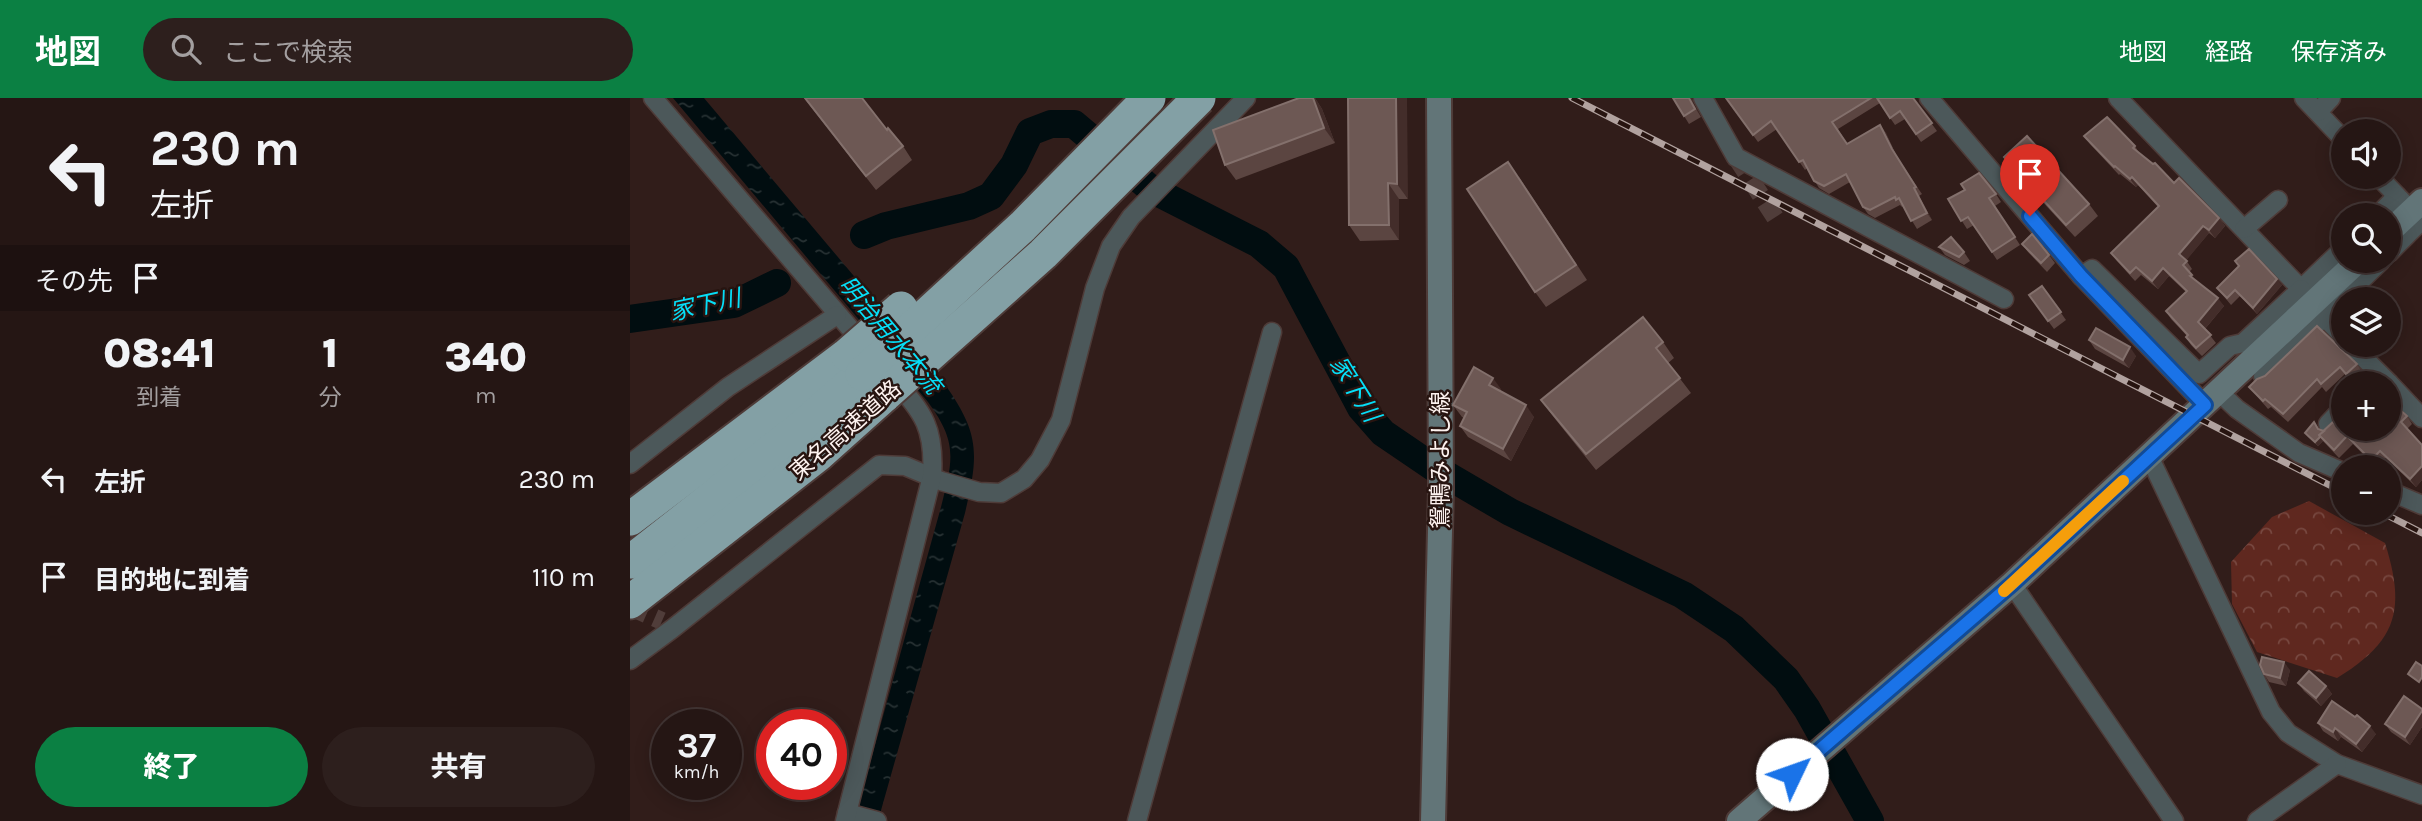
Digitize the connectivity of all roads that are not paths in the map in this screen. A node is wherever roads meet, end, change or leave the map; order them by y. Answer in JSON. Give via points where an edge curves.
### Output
{"nodes":[{"id":1,"x":653,"y":98,"type":"edge"},
{"id":2,"x":1146,"y":98,"type":"edge"},
{"id":3,"x":1199,"y":98,"type":"edge"},
{"id":4,"x":1246,"y":98,"type":"edge"},
{"id":5,"x":1439,"y":98,"type":"edge"},
{"id":6,"x":1703,"y":98,"type":"edge"},
{"id":7,"x":1929,"y":98,"type":"edge"},
{"id":8,"x":2118,"y":98,"type":"edge"},
{"id":9,"x":2304,"y":98,"type":"edge"},
{"id":10,"x":2331,"y":98,"type":"edge"},
{"id":11,"x":2318,"y":112,"type":"junction"},
{"id":12,"x":2331,"y":126,"type":"edge"},
{"id":13,"x":2392,"y":189,"type":"edge"},
{"id":14,"x":2278,"y":200,"type":"dead end"},
{"id":15,"x":2416,"y":212,"type":"edge"},
{"id":16,"x":2401,"y":223,"type":"edge"},
{"id":17,"x":2244,"y":229,"type":"junction"},
{"id":18,"x":2401,"y":235,"type":"edge"},
{"id":19,"x":2331,"y":260,"type":"edge"},
{"id":20,"x":2345,"y":273,"type":"edge"},
{"id":21,"x":2369,"y":273,"type":"edge"},
{"id":22,"x":2081,"y":276,"type":"junction"},
{"id":23,"x":2301,"y":289,"type":"junction"},
{"id":24,"x":2004,"y":299,"type":"dead end"},
{"id":25,"x":837,"y":315,"type":"junction"},
{"id":26,"x":2324,"y":317,"type":"junction"},
{"id":27,"x":2331,"y":324,"type":"edge"},
{"id":28,"x":1272,"y":332,"type":"dead end"},
{"id":29,"x":2361,"y":357,"type":"edge"},
{"id":30,"x":2373,"y":371,"type":"edge"},
{"id":31,"x":865,"y":375,"type":"junction"},
{"id":32,"x":2263,"y":376,"type":"edge"},
{"id":33,"x":2211,"y":398,"type":"junction"},
{"id":34,"x":2401,"y":399,"type":"edge"},
{"id":35,"x":2422,"y":418,"type":"edge"},
{"id":36,"x":2331,"y":421,"type":"edge"},
{"id":37,"x":2328,"y":424,"type":"edge"},
{"id":38,"x":2149,"y":456,"type":"junction"},
{"id":39,"x":630,"y":464,"type":"edge"},
{"id":40,"x":2331,"y":467,"type":"edge"},
{"id":41,"x":937,"y":479,"type":"junction"},
{"id":42,"x":2401,"y":496,"type":"edge"},
{"id":43,"x":2422,"y":505,"type":"edge"},
{"id":44,"x":630,"y":519,"type":"edge"},
{"id":45,"x":711,"y":540,"type":"junction"},
{"id":46,"x":630,"y":562,"type":"edge"},
{"id":47,"x":2012,"y":584,"type":"junction"},
{"id":48,"x":630,"y":602,"type":"edge"},
{"id":49,"x":630,"y":614,"type":"edge"},
{"id":50,"x":630,"y":660,"type":"edge"},
{"id":51,"x":2337,"y":764,"type":"junction"},
{"id":52,"x":2422,"y":795,"type":"edge"},
{"id":53,"x":846,"y":817,"type":"edge"},
{"id":54,"x":877,"y":821,"type":"edge"},
{"id":55,"x":1137,"y":821,"type":"edge"},
{"id":56,"x":1433,"y":821,"type":"edge"},
{"id":57,"x":1739,"y":821,"type":"edge"},
{"id":58,"x":2174,"y":821,"type":"edge"},
{"id":59,"x":2257,"y":821,"type":"edge"}],
"edges":[{"from":1,"to":25,"type":"street"},
{"from":2,"to":31,"type":"highway","name":"東名高速道路","bridge":true,"via":[[1023,226]]},
{"from":3,"to":31,"type":"highway","name":"東名高速道路","bridge":true,"via":[[1043,254]]},
{"from":4,"to":41,"type":"street","via":[[1131,217],[1111,246],[1095,288],[1060,420],[1040,460],[1024,479],[1001,493],[979,492]]},
{"from":5,"to":56,"type":"street","name":"鴛鴨みよし線","via":[[1441,489]]},
{"from":6,"to":24,"type":"street","via":[[1736,157]]},
{"from":7,"to":22,"type":"street"},
{"from":8,"to":17,"type":"street"},
{"from":9,"to":11,"type":"street"},
{"from":10,"to":11,"type":"street"},
{"from":11,"to":12,"type":"street"},
{"from":13,"to":15,"type":"street"},
{"from":14,"to":17,"type":"street"},
{"from":15,"to":16,"type":"street"},
{"from":15,"to":18,"type":"street"},
{"from":17,"to":23,"type":"street"},
{"from":19,"to":23,"type":"street"},
{"from":20,"to":33,"type":"street"},
{"from":21,"to":26,"type":"street"},
{"from":22,"to":23,"type":"street","via":[[2092,269],[2199,374],[2230,346],[2243,343]]},
{"from":22,"to":33,"type":"street"},
{"from":25,"to":39,"type":"street","via":[[728,387]]},
{"from":25,"to":41,"type":"street","via":[[915,403],[929,427]]},
{"from":26,"to":27,"type":"street"},
{"from":26,"to":32,"type":"street"},
{"from":28,"to":55,"type":"street"},
{"from":29,"to":30,"type":"street"},
{"from":31,"to":44,"type":"highway"},
{"from":31,"to":45,"type":"highway","name":"東名高速道路","via":[[818,455]]},
{"from":31,"to":46,"type":"highway","name":"東名高速道路"},
{"from":33,"to":38,"type":"street"},
{"from":33,"to":40,"type":"street","via":[[2236,409],[2299,453]]},
{"from":34,"to":35,"type":"street"},
{"from":36,"to":37,"type":"street"},
{"from":38,"to":47,"type":"street"},
{"from":38,"to":51,"type":"street","via":[[2271,712],[2288,733]]},
{"from":41,"to":50,"type":"street","via":[[905,466],[879,465],[667,625]]},
{"from":41,"to":53,"type":"street"},
{"from":42,"to":43,"type":"street"},
{"from":45,"to":48,"type":"highway","name":"東名高速道路"},
{"from":45,"to":49,"type":"highway"},
{"from":47,"to":57,"type":"street"},
{"from":47,"to":58,"type":"street"},
{"from":51,"to":52,"type":"street"},
{"from":51,"to":59,"type":"street"},
{"from":53,"to":54,"type":"street"}]}
